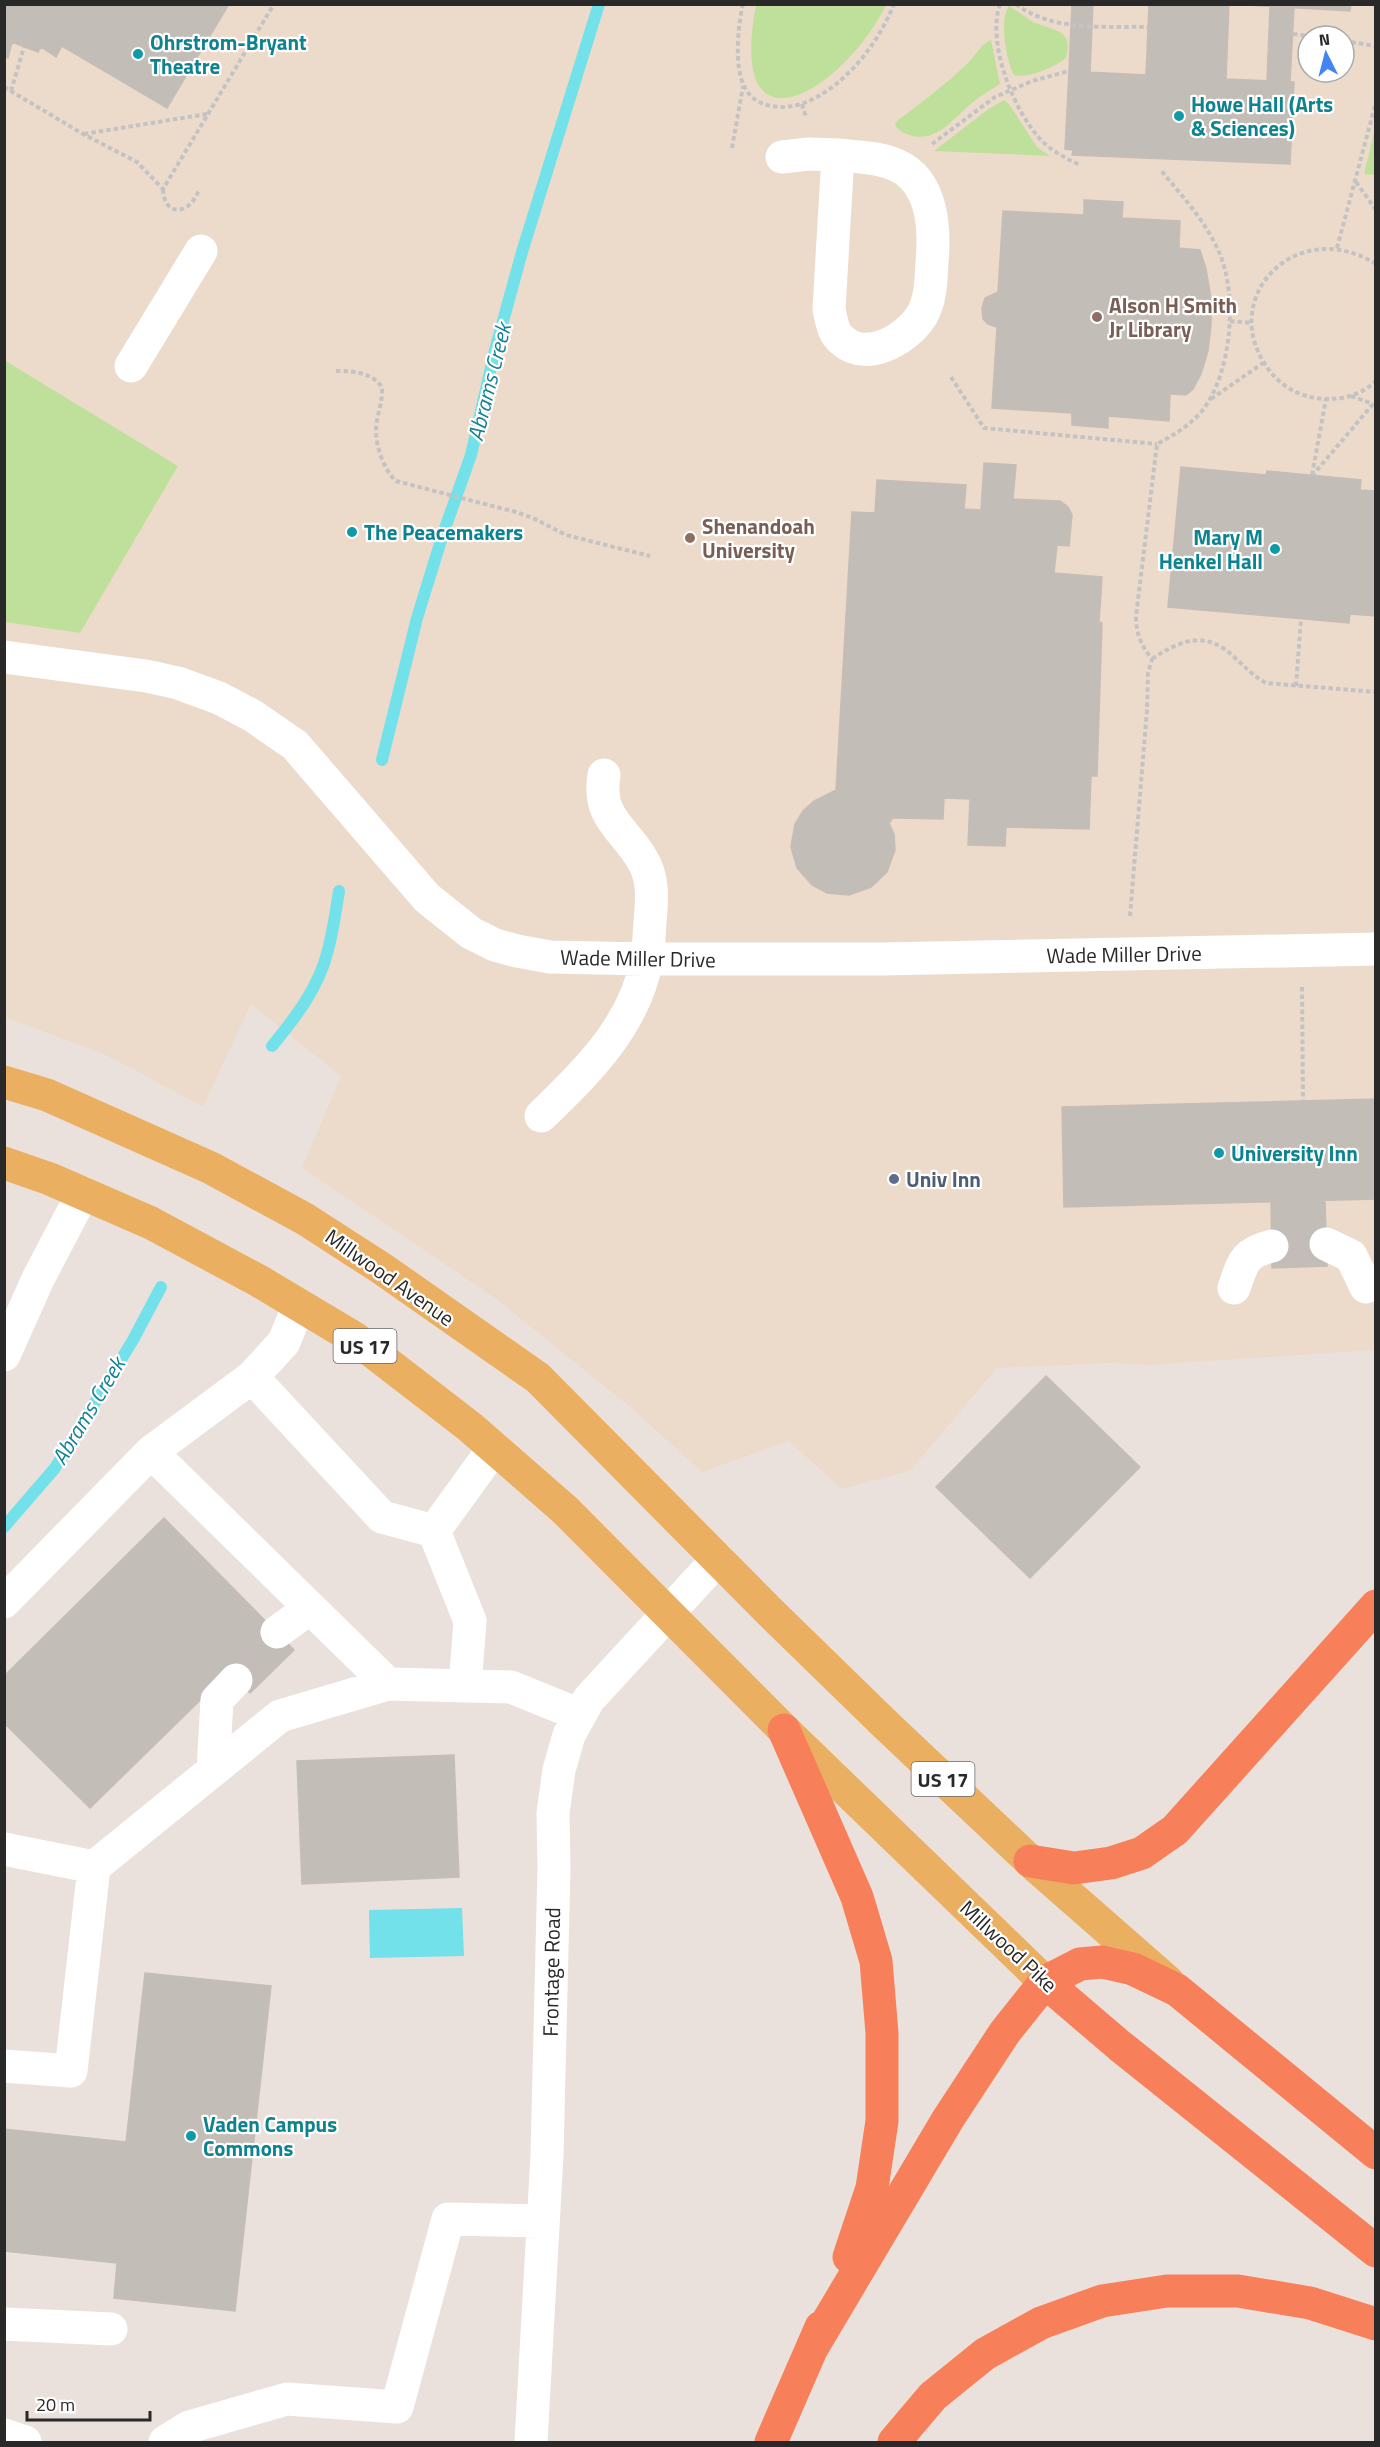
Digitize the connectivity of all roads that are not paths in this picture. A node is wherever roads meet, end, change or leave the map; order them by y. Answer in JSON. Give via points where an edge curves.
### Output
{"nodes":[{"id":1,"x":838,"y":155,"type":"junction"},
{"id":2,"x":782,"y":157,"type":"dead end"},
{"id":3,"x":201,"y":251,"type":"dead end"},
{"id":4,"x":131,"y":366,"type":"dead end"},
{"id":5,"x":4,"y":657,"type":"edge"},
{"id":6,"x":604,"y":775,"type":"dead end"},
{"id":7,"x":1376,"y":949,"type":"edge"},
{"id":8,"x":647,"y":959,"type":"junction"},
{"id":9,"x":4,"y":1082,"type":"edge"},
{"id":10,"x":541,"y":1116,"type":"dead end"},
{"id":11,"x":4,"y":1163,"type":"edge"},
{"id":12,"x":83,"y":1193,"type":"junction"},
{"id":13,"x":1326,"y":1244,"type":"tunnel mouth"},
{"id":14,"x":1272,"y":1246,"type":"tunnel mouth"},
{"id":15,"x":1366,"y":1287,"type":"dead end"},
{"id":16,"x":1234,"y":1288,"type":"dead end"},
{"id":17,"x":299,"y":1305,"type":"junction"},
{"id":18,"x":8,"y":1334,"type":"edge"},
{"id":19,"x":252,"y":1377,"type":"junction"},
{"id":20,"x":494,"y":1448,"type":"junction"},
{"id":21,"x":151,"y":1452,"type":"junction"},
{"id":22,"x":434,"y":1531,"type":"junction"},
{"id":23,"x":718,"y":1559,"type":"junction"},
{"id":24,"x":4,"y":1602,"type":"edge"},
{"id":25,"x":1376,"y":1606,"type":"edge"},
{"id":26,"x":310,"y":1608,"type":"junction"},
{"id":27,"x":668,"y":1614,"type":"junction"},
{"id":28,"x":277,"y":1632,"type":"tunnel mouth"},
{"id":29,"x":236,"y":1680,"type":"tunnel mouth"},
{"id":30,"x":388,"y":1684,"type":"junction"},
{"id":31,"x":465,"y":1686,"type":"junction"},
{"id":32,"x":579,"y":1715,"type":"junction"},
{"id":33,"x":784,"y":1730,"type":"junction"},
{"id":34,"x":213,"y":1770,"type":"junction"},
{"id":35,"x":4,"y":1849,"type":"edge"},
{"id":36,"x":1030,"y":1861,"type":"junction"},
{"id":37,"x":94,"y":1867,"type":"junction"},
{"id":38,"x":1045,"y":1982,"type":"junction"},
{"id":39,"x":1177,"y":1990,"type":"junction"},
{"id":40,"x":4,"y":2066,"type":"edge"},
{"id":41,"x":1376,"y":2153,"type":"edge"},
{"id":42,"x":543,"y":2221,"type":"junction"},
{"id":43,"x":1376,"y":2251,"type":"edge"},
{"id":44,"x":4,"y":2324,"type":"edge"},
{"id":45,"x":1376,"y":2324,"type":"edge"},
{"id":46,"x":111,"y":2329,"type":"dead end"},
{"id":47,"x":812,"y":2348,"type":"junction"},
{"id":48,"x":4,"y":2435,"type":"edge"},
{"id":49,"x":25,"y":2442,"type":"edge"},
{"id":50,"x":165,"y":2442,"type":"edge"},
{"id":51,"x":531,"y":2442,"type":"edge"},
{"id":52,"x":771,"y":2442,"type":"edge"},
{"id":53,"x":894,"y":2442,"type":"edge"}],
"edges":[{"from":1,"to":1,"type":"street","via":[[898,166],[920,188],[932,218],[934,242],[927,304],[906,334],[876,348],[848,344],[832,325]]},
{"from":1,"to":2,"type":"street","via":[[809,153]]},
{"from":3,"to":4,"type":"street"},
{"from":5,"to":8,"type":"street","name":"Wade Miller Drive","via":[[146,676],[219,698],[295,745],[427,898],[471,933],[495,945],[549,957]]},
{"from":6,"to":8,"type":"street","via":[[606,809],[642,859],[651,884]]},
{"from":7,"to":8,"type":"street","name":"Wade Miller Drive","via":[[881,959]]},
{"from":8,"to":10,"type":"street","via":[[631,1008],[618,1030],[599,1057]]},
{"from":9,"to":23,"type":"main road","name":"Millwood Avenue","number":"US 17","via":[[47,1095],[212,1168],[305,1219],[381,1268],[538,1378]]},
{"from":11,"to":12,"type":"main road","number":"US 17"},
{"from":12,"to":17,"type":"main road","number":"US 17","via":[[152,1223]]},
{"from":12,"to":18,"type":"street"},
{"from":13,"to":15,"type":"street","via":[[1351,1256]]},
{"from":14,"to":16,"type":"street","via":[[1244,1259]]},
{"from":17,"to":19,"type":"street","via":[[284,1342]]},
{"from":17,"to":20,"type":"main road","number":"US 17","via":[[356,1339]]},
{"from":19,"to":21,"type":"street"},
{"from":19,"to":22,"type":"street","via":[[382,1517]]},
{"from":20,"to":22,"type":"street"},
{"from":20,"to":27,"type":"main road","number":"US 17","via":[[565,1510]]},
{"from":21,"to":24,"type":"street"},
{"from":21,"to":26,"type":"street"},
{"from":22,"to":31,"type":"street","via":[[470,1621]]},
{"from":23,"to":27,"type":"street","name":"Frontage Road"},
{"from":23,"to":36,"type":"main road","number":"US 17"},
{"from":25,"to":36,"type":"highway","via":[[1175,1830],[1142,1853],[1112,1863],[1074,1868]]},
{"from":26,"to":28,"type":"street"},
{"from":26,"to":30,"type":"street"},
{"from":27,"to":32,"type":"street","name":"Frontage Road","via":[[588,1699]]},
{"from":27,"to":33,"type":"main road","name":"Millwood Pike","number":"US 17"},
{"from":29,"to":34,"type":"street","via":[[217,1700]]},
{"from":30,"to":31,"type":"street"},
{"from":30,"to":34,"type":"street","via":[[280,1716]]},
{"from":31,"to":32,"type":"street","via":[[511,1687]]},
{"from":32,"to":42,"type":"street","name":"Frontage Road","via":[[559,1770],[553,1813]]},
{"from":33,"to":38,"type":"main road","name":"Millwood Pike","number":"US 17"},
{"from":33,"to":47,"type":"highway","via":[[857,1897],[876,1961],[882,2033],[882,2121],[872,2188],[856,2242]]},
{"from":34,"to":37,"type":"street"},
{"from":35,"to":37,"type":"street"},
{"from":36,"to":39,"type":"main road","number":"US 17"},
{"from":37,"to":40,"type":"street","via":[[71,2071]]},
{"from":38,"to":39,"type":"highway","via":[[1080,1964],[1102,1962],[1133,1969]]},
{"from":38,"to":43,"type":"highway","name":"Millwood Pike","number":"US 17"},
{"from":38,"to":47,"type":"highway","via":[[1005,2031],[948,2119]]},
{"from":39,"to":41,"type":"highway","number":"US 17"},
{"from":42,"to":50,"type":"street","via":[[448,2219],[397,2407],[287,2399],[189,2427]]},
{"from":42,"to":51,"type":"street","name":"Frontage Road"},
{"from":44,"to":46,"type":"street"},
{"from":45,"to":53,"type":"highway","via":[[1310,2303],[1238,2291],[1167,2290],[1102,2301],[1041,2323],[985,2354],[933,2396]]},
{"from":47,"to":52,"type":"highway"},
{"from":48,"to":49,"type":"street"}]}
